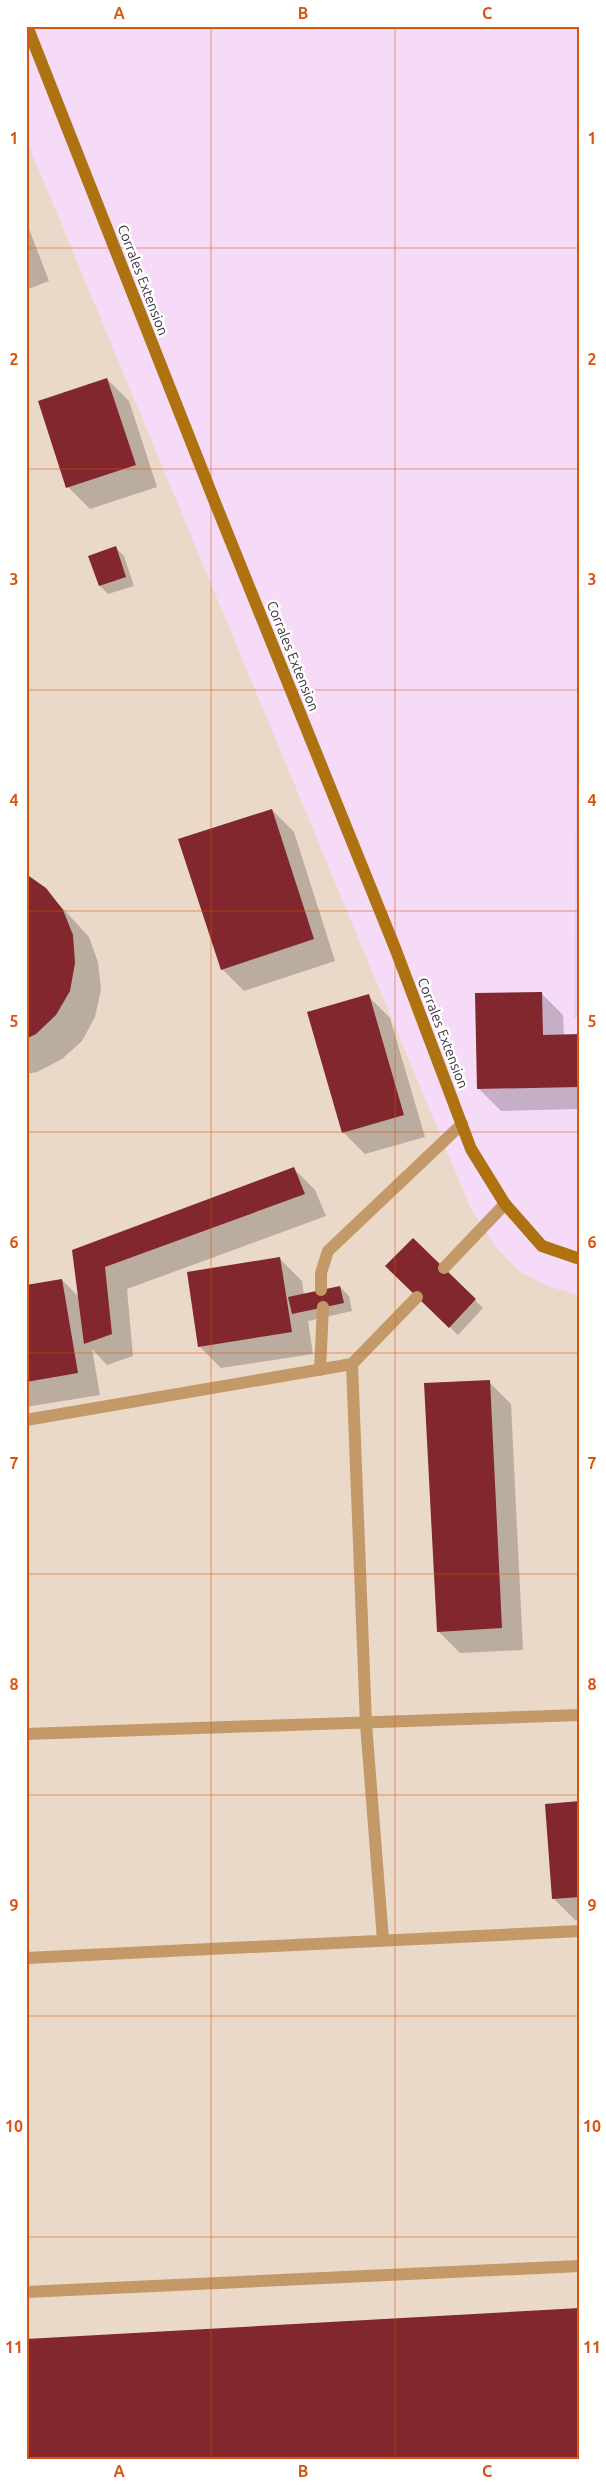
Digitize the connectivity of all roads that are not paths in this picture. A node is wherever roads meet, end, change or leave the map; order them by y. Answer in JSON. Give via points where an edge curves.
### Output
{"nodes":[{"id":1,"x":27,"y":26,"type":"edge"},
{"id":2,"x":462,"y":1124,"type":"junction"},
{"id":3,"x":505,"y":1204,"type":"junction"},
{"id":4,"x":580,"y":1259,"type":"edge"},
{"id":5,"x":444,"y":1268,"type":"dead end"},
{"id":6,"x":322,"y":1290,"type":"dead end"},
{"id":7,"x":417,"y":1297,"type":"dead end"},
{"id":8,"x":323,"y":1307,"type":"dead end"},
{"id":9,"x":352,"y":1364,"type":"junction"},
{"id":10,"x":320,"y":1370,"type":"junction"},
{"id":11,"x":26,"y":1420,"type":"edge"},
{"id":12,"x":580,"y":1715,"type":"edge"},
{"id":13,"x":366,"y":1724,"type":"junction"},
{"id":14,"x":26,"y":1734,"type":"edge"},
{"id":15,"x":580,"y":1931,"type":"edge"},
{"id":16,"x":382,"y":1940,"type":"junction"},
{"id":17,"x":26,"y":1958,"type":"edge"},
{"id":18,"x":580,"y":2266,"type":"edge"},
{"id":19,"x":26,"y":2292,"type":"edge"}],
"edges":[{"from":1,"to":2,"type":"main road","name":"Corrales Extension","via":[[395,948]]},
{"from":2,"to":3,"type":"main road","name":"Corrales Extension","via":[[471,1149]]},
{"from":2,"to":6,"type":"lane","via":[[328,1251],[321,1273]]},
{"from":3,"to":4,"type":"main road","name":"Corrales Extension","via":[[542,1246]]},
{"from":3,"to":5,"type":"lane"},
{"from":7,"to":9,"type":"lane"},
{"from":8,"to":10,"type":"lane"},
{"from":9,"to":10,"type":"lane"},
{"from":9,"to":13,"type":"lane"},
{"from":10,"to":11,"type":"lane"},
{"from":12,"to":13,"type":"lane"},
{"from":13,"to":14,"type":"lane"},
{"from":13,"to":16,"type":"lane"},
{"from":15,"to":16,"type":"lane"},
{"from":16,"to":17,"type":"lane"},
{"from":18,"to":19,"type":"lane"}]}
